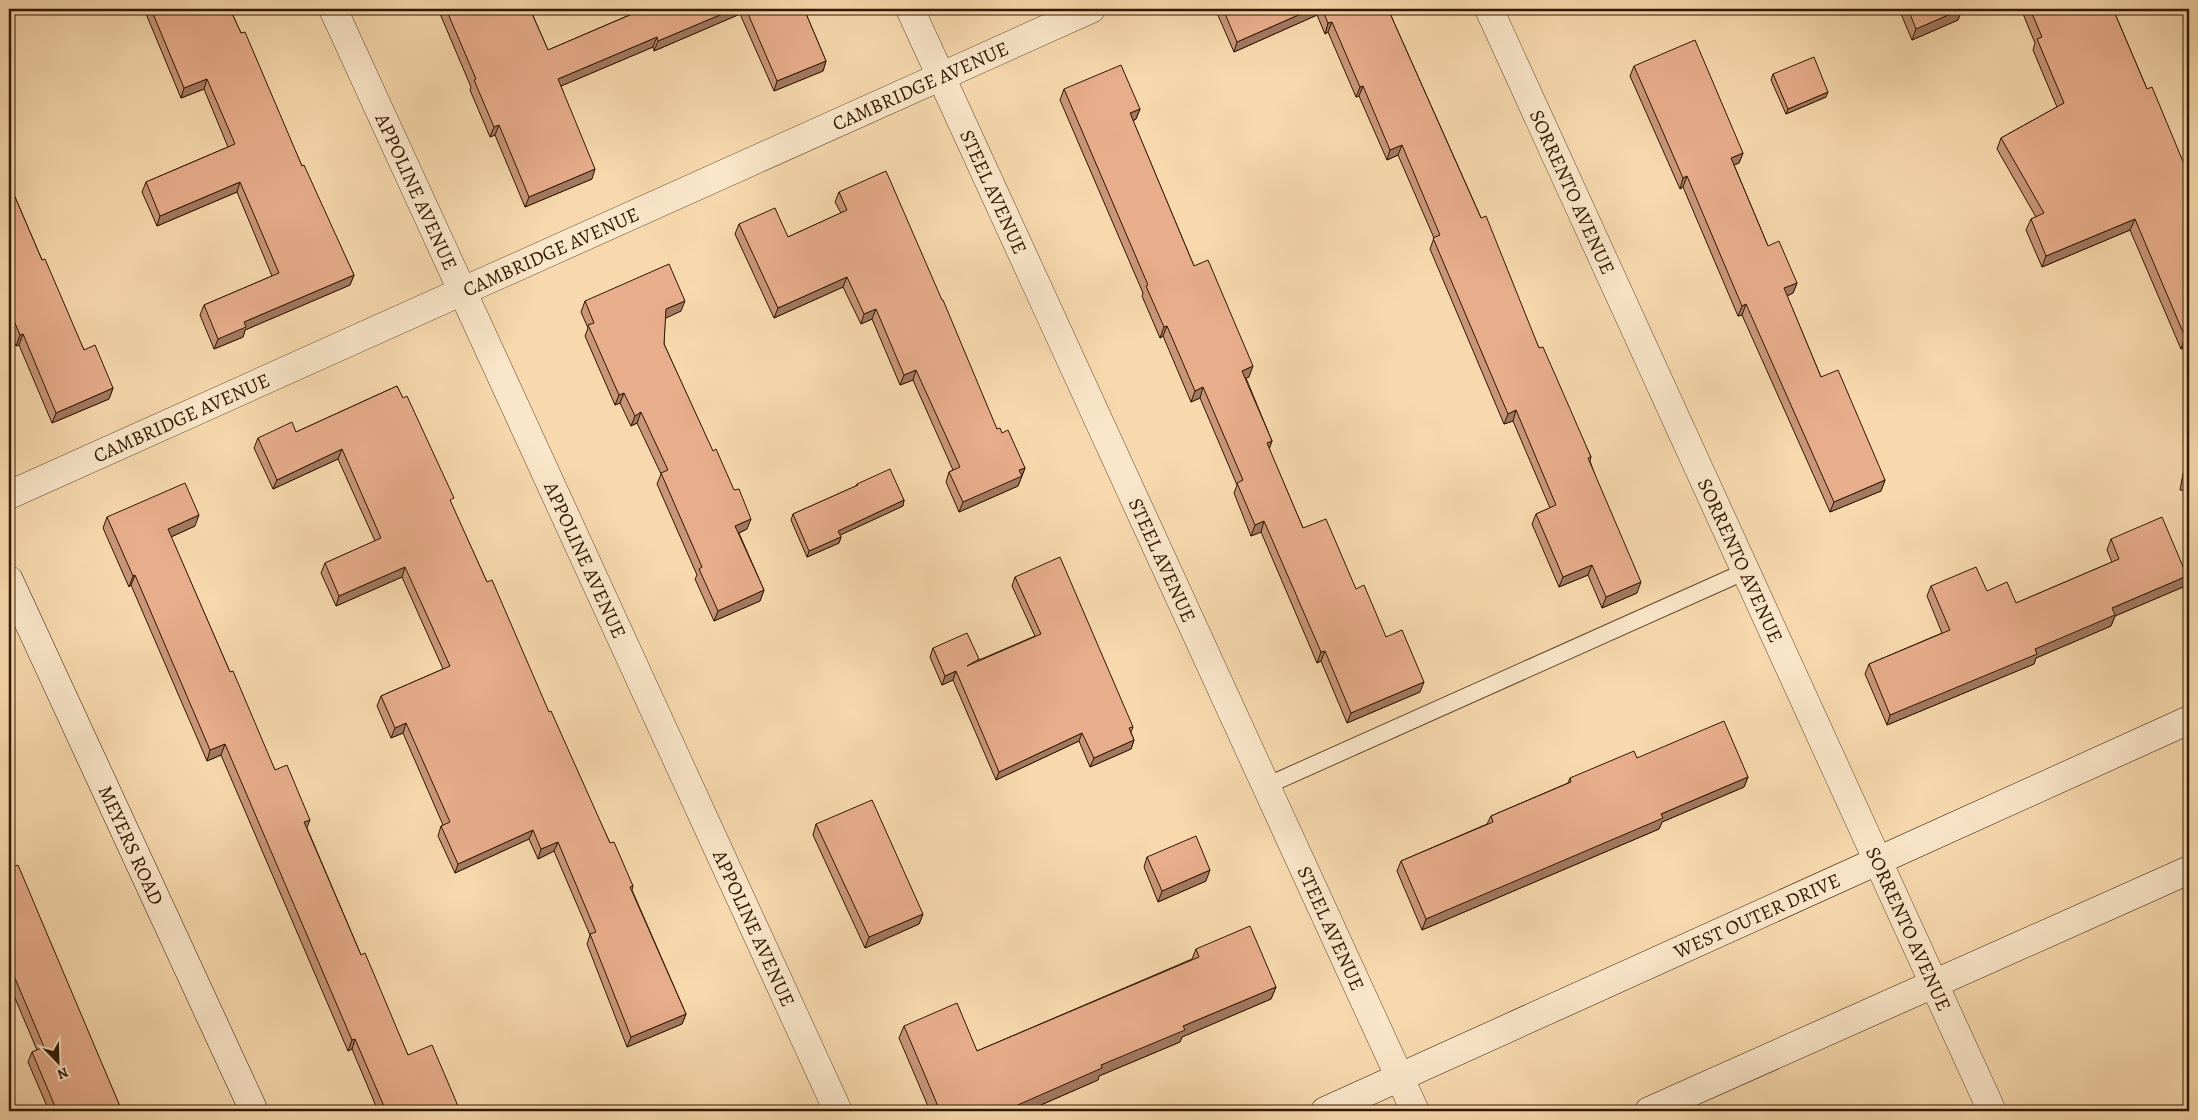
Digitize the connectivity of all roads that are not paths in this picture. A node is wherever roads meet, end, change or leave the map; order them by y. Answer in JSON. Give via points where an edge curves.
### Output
{"nodes":[{"id":1,"x":333,"y":9,"type":"edge"},
{"id":2,"x":910,"y":9,"type":"edge"},
{"id":3,"x":1091,"y":9,"type":"edge"},
{"id":4,"x":1489,"y":9,"type":"edge"},
{"id":5,"x":941,"y":76,"type":"junction"},
{"id":6,"x":462,"y":292,"type":"junction"},
{"id":7,"x":9,"y":495,"type":"edge"},
{"id":8,"x":1746,"y":572,"type":"junction"},
{"id":9,"x":9,"y":580,"type":"edge"},
{"id":10,"x":2189,"y":720,"type":"edge"},
{"id":11,"x":1266,"y":786,"type":"junction"},
{"id":12,"x":1878,"y":861,"type":"junction"},
{"id":13,"x":2189,"y":870,"type":"edge"},
{"id":14,"x":1934,"y":984,"type":"junction"},
{"id":15,"x":1400,"y":1078,"type":"junction"},
{"id":16,"x":254,"y":1111,"type":"edge"},
{"id":17,"x":838,"y":1111,"type":"edge"},
{"id":18,"x":1325,"y":1111,"type":"edge"},
{"id":19,"x":1415,"y":1111,"type":"edge"},
{"id":20,"x":1649,"y":1111,"type":"edge"},
{"id":21,"x":1992,"y":1111,"type":"edge"}],
"edges":[{"from":1,"to":6,"type":"street","name":"APPOLINE AVENUE"},
{"from":2,"to":5,"type":"street","name":"STEEL AVENUE"},
{"from":3,"to":5,"type":"street","name":"CAMBRIDGE AVENUE"},
{"from":4,"to":8,"type":"street","name":"SORRENTO AVENUE"},
{"from":5,"to":6,"type":"street","name":"CAMBRIDGE AVENUE"},
{"from":5,"to":11,"type":"street","name":"STEEL AVENUE"},
{"from":6,"to":7,"type":"street","name":"CAMBRIDGE AVENUE"},
{"from":6,"to":17,"type":"street","name":"APPOLINE AVENUE"},
{"from":8,"to":11,"type":"lane"},
{"from":8,"to":12,"type":"street","name":"SORRENTO AVENUE"},
{"from":9,"to":16,"type":"street","name":"MEYERS ROAD"},
{"from":10,"to":12,"type":"street","name":"WEST OUTER DRIVE"},
{"from":11,"to":15,"type":"street","name":"STEEL AVENUE"},
{"from":12,"to":14,"type":"street","name":"SORRENTO AVENUE"},
{"from":12,"to":15,"type":"street","name":"WEST OUTER DRIVE"},
{"from":13,"to":14,"type":"street"},
{"from":14,"to":20,"type":"street"},
{"from":14,"to":21,"type":"street","name":"SORRENTO AVENUE"},
{"from":15,"to":18,"type":"street","name":"WEST OUTER DRIVE"},
{"from":15,"to":19,"type":"street","name":"STEEL AVENUE"}]}
